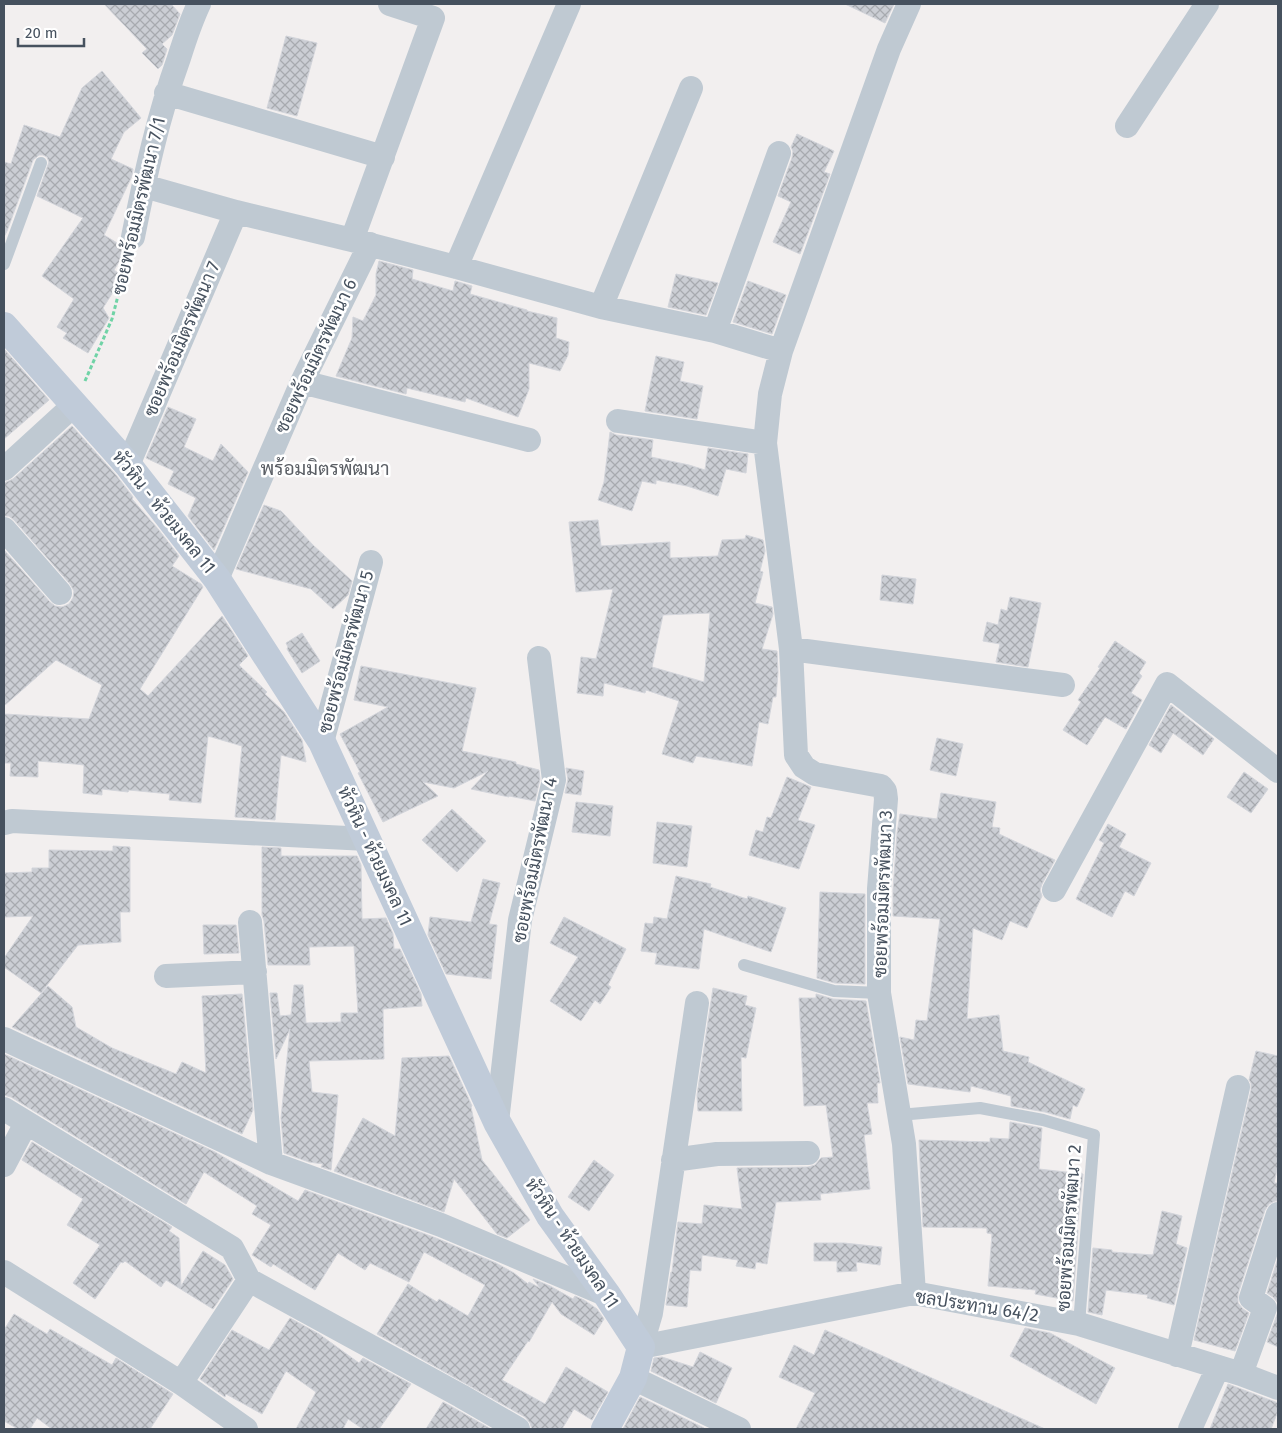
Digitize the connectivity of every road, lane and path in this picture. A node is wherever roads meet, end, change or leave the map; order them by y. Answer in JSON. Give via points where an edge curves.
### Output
{"nodes":[{"id":1,"x":200,"y":4,"type":"edge"},
{"id":2,"x":390,"y":4,"type":"edge"},
{"id":3,"x":569,"y":4,"type":"edge"},
{"id":4,"x":909,"y":4,"type":"edge"},
{"id":5,"x":1207,"y":4,"type":"edge"},
{"id":6,"x":691,"y":88,"type":"dead end"},
{"id":7,"x":166,"y":93,"type":"junction"},
{"id":8,"x":1127,"y":126,"type":"dead end"},
{"id":9,"x":779,"y":153,"type":"dead end"},
{"id":10,"x":383,"y":157,"type":"junction"},
{"id":11,"x":41,"y":162,"type":"dead end"},
{"id":12,"x":144,"y":186,"type":"junction"},
{"id":13,"x":236,"y":212,"type":"junction"},
{"id":14,"x":133,"y":237,"type":"joint"},
{"id":15,"x":361,"y":242,"type":"junction"},
{"id":16,"x":4,"y":264,"type":"edge"},
{"id":17,"x":456,"y":267,"type":"junction"},
{"id":18,"x":601,"y":307,"type":"junction"},
{"id":19,"x":4,"y":326,"type":"edge"},
{"id":20,"x":715,"y":331,"type":"junction"},
{"id":21,"x":781,"y":351,"type":"junction"},
{"id":22,"x":302,"y":382,"type":"junction"},
{"id":23,"x":74,"y":405,"type":"junction"},
{"id":24,"x":618,"y":421,"type":"dead end"},
{"id":25,"x":529,"y":440,"type":"dead end"},
{"id":26,"x":765,"y":443,"type":"junction"},
{"id":27,"x":128,"y":465,"type":"junction"},
{"id":28,"x":4,"y":469,"type":"edge"},
{"id":29,"x":4,"y":529,"type":"edge"},
{"id":30,"x":370,"y":562,"type":"dead end"},
{"id":31,"x":217,"y":579,"type":"junction"},
{"id":32,"x":60,"y":593,"type":"dead end"},
{"id":33,"x":791,"y":649,"type":"junction"},
{"id":34,"x":539,"y":658,"type":"dead end"},
{"id":35,"x":1063,"y":685,"type":"dead end"},
{"id":36,"x":322,"y":742,"type":"junction"},
{"id":37,"x":1278,"y":771,"type":"edge"},
{"id":38,"x":4,"y":823,"type":"edge"},
{"id":39,"x":367,"y":839,"type":"junction"},
{"id":40,"x":1054,"y":890,"type":"dead end"},
{"id":41,"x":250,"y":922,"type":"dead end"},
{"id":42,"x":744,"y":965,"type":"dead end"},
{"id":43,"x":255,"y":972,"type":"junction"},
{"id":44,"x":166,"y":976,"type":"dead end"},
{"id":45,"x":879,"y":993,"type":"junction"},
{"id":46,"x":697,"y":1003,"type":"dead end"},
{"id":47,"x":4,"y":1039,"type":"edge"},
{"id":48,"x":1238,"y":1087,"type":"dead end"},
{"id":49,"x":4,"y":1109,"type":"edge"},
{"id":50,"x":900,"y":1115,"type":"junction"},
{"id":51,"x":26,"y":1122,"type":"junction"},
{"id":52,"x":497,"y":1122,"type":"junction"},
{"id":53,"x":808,"y":1153,"type":"dead end"},
{"id":54,"x":673,"y":1160,"type":"junction"},
{"id":55,"x":271,"y":1163,"type":"junction"},
{"id":56,"x":4,"y":1165,"type":"edge"},
{"id":57,"x":1278,"y":1214,"type":"edge"},
{"id":58,"x":4,"y":1272,"type":"edge"},
{"id":59,"x":249,"y":1280,"type":"junction"},
{"id":60,"x":914,"y":1293,"type":"junction"},
{"id":61,"x":607,"y":1295,"type":"junction"},
{"id":62,"x":1079,"y":1324,"type":"junction"},
{"id":63,"x":641,"y":1347,"type":"junction"},
{"id":64,"x":1177,"y":1355,"type":"junction"},
{"id":65,"x":1218,"y":1367,"type":"junction"},
{"id":66,"x":1241,"y":1374,"type":"junction"},
{"id":67,"x":633,"y":1378,"type":"junction"},
{"id":68,"x":181,"y":1383,"type":"junction"},
{"id":69,"x":1278,"y":1388,"type":"edge"},
{"id":70,"x":246,"y":1429,"type":"edge"},
{"id":71,"x":518,"y":1429,"type":"edge"},
{"id":72,"x":605,"y":1429,"type":"edge"},
{"id":73,"x":739,"y":1429,"type":"edge"},
{"id":74,"x":1190,"y":1429,"type":"edge"}],
"edges":[{"from":1,"to":7,"type":"street","name":"ซอยพร้อมมิตรพัฒนา 7/1"},
{"from":2,"to":10,"type":"street","name":"ซอยพร้อมมิตรพัฒนา 6","via":[[434,18]]},
{"from":3,"to":17,"type":"street"},
{"from":4,"to":21,"type":"street","name":"ซอยพร้อมมิตรพัฒนา 3","via":[[889,49]]},
{"from":5,"to":8,"type":"street"},
{"from":6,"to":18,"type":"street"},
{"from":7,"to":10,"type":"street"},
{"from":7,"to":12,"type":"street","name":"ซอยพร้อมมิตรพัฒนา 7/1"},
{"from":9,"to":20,"type":"street"},
{"from":10,"to":15,"type":"street","name":"ซอยพร้อมมิตรพัฒนา 6"},
{"from":11,"to":16,"type":"lane"},
{"from":12,"to":13,"type":"street"},
{"from":12,"to":14,"type":"street","name":"ซอยพร้อมมิตรพัฒนา 7/1"},
{"from":13,"to":15,"type":"street"},
{"from":13,"to":27,"type":"street","name":"ซอยพร้อมมิตรพัฒนา 7"},
{"from":14,"to":23,"type":"path","name":"ซอยพร้อมมิตรพัฒนา 7/1","via":[[112,319]]},
{"from":15,"to":17,"type":"street"},
{"from":15,"to":22,"type":"street","name":"ซอยพร้อมมิตรพัฒนา 6"},
{"from":17,"to":18,"type":"street"},
{"from":18,"to":20,"type":"street"},
{"from":19,"to":23,"type":"street","name":"หัวหิน - ห้วยมงคล 11"},
{"from":20,"to":21,"type":"street"},
{"from":21,"to":26,"type":"street","name":"ซอยพร้อมมิตรพัฒนา 3","via":[[770,394]]},
{"from":22,"to":25,"type":"street"},
{"from":22,"to":31,"type":"street","name":"ซอยพร้อมมิตรพัฒนา 6"},
{"from":23,"to":27,"type":"street","name":"หัวหิน - ห้วยมงคล 11"},
{"from":23,"to":28,"type":"street"},
{"from":24,"to":26,"type":"street"},
{"from":26,"to":33,"type":"street","name":"ซอยพร้อมมิตรพัฒนา 3"},
{"from":27,"to":31,"type":"street","name":"หัวหิน - ห้วยมงคล 11"},
{"from":29,"to":32,"type":"street"},
{"from":30,"to":36,"type":"street","name":"ซอยพร้อมมิตรพัฒนา 5"},
{"from":31,"to":36,"type":"street","name":"หัวหิน - ห้วยมงคล 11"},
{"from":33,"to":35,"type":"street"},
{"from":33,"to":45,"type":"street","name":"ซอยพร้อมมิตรพัฒนา 3","via":[[796,755],[804,767],[815,774],[881,786],[885,791],[879,889]]},
{"from":34,"to":52,"type":"street","name":"ซอยพร้อมมิตรพัฒนา 4","via":[[554,780],[520,920]]},
{"from":36,"to":39,"type":"street","name":"หัวหิน - ห้วยมงคล 11"},
{"from":37,"to":40,"type":"street","via":[[1167,684]]},
{"from":38,"to":39,"type":"street"},
{"from":39,"to":52,"type":"street","name":"หัวหิน - ห้วยมงคล 11"},
{"from":41,"to":43,"type":"street"},
{"from":42,"to":45,"type":"lane","via":[[834,991]]},
{"from":43,"to":44,"type":"street"},
{"from":43,"to":55,"type":"street"},
{"from":45,"to":50,"type":"street","name":"ซอยพร้อมมิตรพัฒนา 3"},
{"from":46,"to":54,"type":"street"},
{"from":47,"to":55,"type":"street"},
{"from":48,"to":64,"type":"street"},
{"from":49,"to":51,"type":"street"},
{"from":50,"to":60,"type":"street","name":"ซอยพร้อมมิตรพัฒนา 3"},
{"from":50,"to":62,"type":"lane","name":"ซอยพร้อมมิตรพัฒนา 2","via":[[980,1108],[1094,1134]]},
{"from":51,"to":56,"type":"street"},
{"from":51,"to":59,"type":"street","via":[[232,1248]]},
{"from":52,"to":61,"type":"street","name":"หัวหิน - ห้วยมงคล 11","via":[[550,1216]]},
{"from":53,"to":54,"type":"street","via":[[718,1154]]},
{"from":54,"to":63,"type":"street","via":[[652,1313]]},
{"from":55,"to":61,"type":"street","via":[[441,1225]]},
{"from":57,"to":66,"type":"street","via":[[1252,1298],[1266,1308]]},
{"from":58,"to":68,"type":"street"},
{"from":59,"to":68,"type":"street"},
{"from":59,"to":71,"type":"street"},
{"from":60,"to":62,"type":"street","name":"ชลประทาน 64/2"},
{"from":60,"to":63,"type":"street","name":"ชลประทาน 64/2"},
{"from":61,"to":63,"type":"street","name":"หัวหิน - ห้วยมงคล 11"},
{"from":62,"to":64,"type":"street","name":"ชลประทาน 64/2"},
{"from":63,"to":67,"type":"street"},
{"from":64,"to":65,"type":"street","name":"ชลประทาน 64/2"},
{"from":65,"to":66,"type":"street","name":"ชลประทาน 64/2"},
{"from":65,"to":74,"type":"street"},
{"from":66,"to":69,"type":"street","name":"ชลประทาน 64/2"},
{"from":67,"to":72,"type":"street"},
{"from":67,"to":73,"type":"street"},
{"from":68,"to":70,"type":"street"}]}
